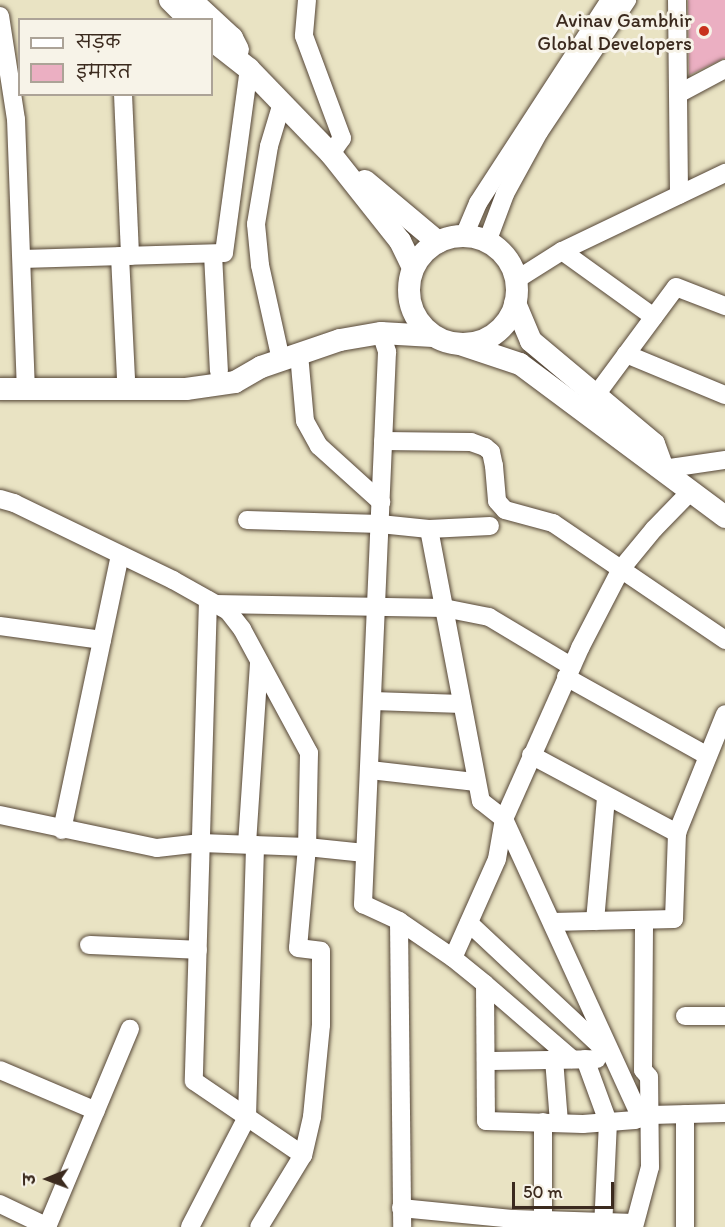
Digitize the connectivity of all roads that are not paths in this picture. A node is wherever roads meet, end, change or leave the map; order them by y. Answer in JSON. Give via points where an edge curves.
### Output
{"nodes":[{"id":1,"x":170,"y":0,"type":"edge"},
{"id":2,"x":191,"y":0,"type":"edge"},
{"id":3,"x":307,"y":0,"type":"edge"},
{"id":4,"x":610,"y":0,"type":"edge"},
{"id":5,"x":627,"y":0,"type":"edge"},
{"id":6,"x":677,"y":0,"type":"edge"},
{"id":7,"x":0,"y":16,"type":"edge"},
{"id":8,"x":188,"y":18,"type":"edge"},
{"id":9,"x":210,"y":18,"type":"edge"},
{"id":10,"x":213,"y":20,"type":"edge"},
{"id":11,"x":213,"y":41,"type":"edge"},
{"id":12,"x":5,"y":69,"type":"edge"},
{"id":13,"x":249,"y":69,"type":"junction"},
{"id":14,"x":725,"y":69,"type":"edge"},
{"id":15,"x":678,"y":94,"type":"junction"},
{"id":16,"x":123,"y":96,"type":"edge"},
{"id":17,"x":282,"y":103,"type":"junction"},
{"id":18,"x":8,"y":121,"type":"edge"},
{"id":19,"x":331,"y":154,"type":"junction"},
{"id":20,"x":725,"y":173,"type":"edge"},
{"id":21,"x":680,"y":195,"type":"junction"},
{"id":22,"x":464,"y":236,"type":"junction"},
{"id":23,"x":438,"y":242,"type":"junction"},
{"id":24,"x":487,"y":242,"type":"junction"},
{"id":25,"x":562,"y":251,"type":"junction"},
{"id":26,"x":213,"y":254,"type":"junction"},
{"id":27,"x":125,"y":256,"type":"junction"},
{"id":28,"x":22,"y":259,"type":"junction"},
{"id":29,"x":413,"y":268,"type":"junction"},
{"id":30,"x":516,"y":280,"type":"junction"},
{"id":31,"x":515,"y":303,"type":"junction"},
{"id":32,"x":725,"y":306,"type":"edge"},
{"id":33,"x":416,"y":317,"type":"junction"},
{"id":34,"x":654,"y":317,"type":"junction"},
{"id":35,"x":381,"y":333,"type":"junction"},
{"id":36,"x":433,"y":336,"type":"junction"},
{"id":37,"x":461,"y":344,"type":"junction"},
{"id":38,"x":626,"y":354,"type":"junction"},
{"id":39,"x":280,"y":360,"type":"junction"},
{"id":40,"x":219,"y":371,"type":"junction"},
{"id":41,"x":0,"y":378,"type":"edge"},
{"id":42,"x":126,"y":378,"type":"junction"},
{"id":43,"x":26,"y":384,"type":"junction"},
{"id":44,"x":0,"y":389,"type":"edge"},
{"id":45,"x":596,"y":395,"type":"junction"},
{"id":46,"x":725,"y":395,"type":"edge"},
{"id":47,"x":383,"y":441,"type":"junction"},
{"id":48,"x":725,"y":460,"type":"edge"},
{"id":49,"x":663,"y":469,"type":"junction"},
{"id":50,"x":690,"y":492,"type":"junction"},
{"id":51,"x":0,"y":500,"type":"edge"},
{"id":52,"x":381,"y":502,"type":"junction"},
{"id":53,"x":725,"y":517,"type":"edge"},
{"id":54,"x":247,"y":520,"type":"dead end"},
{"id":55,"x":380,"y":524,"type":"junction"},
{"id":56,"x":490,"y":526,"type":"dead end"},
{"id":57,"x":429,"y":529,"type":"junction"},
{"id":58,"x":120,"y":555,"type":"junction"},
{"id":59,"x":621,"y":569,"type":"junction"},
{"id":60,"x":211,"y":602,"type":"junction"},
{"id":61,"x":377,"y":605,"type":"junction"},
{"id":62,"x":444,"y":608,"type":"junction"},
{"id":63,"x":0,"y":626,"type":"edge"},
{"id":64,"x":102,"y":640,"type":"junction"},
{"id":65,"x":725,"y":640,"type":"edge"},
{"id":66,"x":259,"y":661,"type":"junction"},
{"id":67,"x":569,"y":671,"type":"junction"},
{"id":68,"x":373,"y":701,"type":"junction"},
{"id":69,"x":462,"y":704,"type":"junction"},
{"id":70,"x":725,"y":714,"type":"edge"},
{"id":71,"x":531,"y":755,"type":"junction"},
{"id":72,"x":708,"y":756,"type":"junction"},
{"id":73,"x":370,"y":770,"type":"junction"},
{"id":74,"x":476,"y":782,"type":"junction"},
{"id":75,"x":606,"y":797,"type":"junction"},
{"id":76,"x":0,"y":815,"type":"edge"},
{"id":77,"x":504,"y":819,"type":"junction"},
{"id":78,"x":62,"y":830,"type":"junction"},
{"id":79,"x":677,"y":833,"type":"junction"},
{"id":80,"x":201,"y":843,"type":"junction"},
{"id":81,"x":251,"y":845,"type":"junction"},
{"id":82,"x":307,"y":847,"type":"junction"},
{"id":83,"x":365,"y":853,"type":"junction"},
{"id":84,"x":644,"y":920,"type":"junction"},
{"id":85,"x":399,"y":921,"type":"junction"},
{"id":86,"x":595,"y":921,"type":"junction"},
{"id":87,"x":552,"y":922,"type":"junction"},
{"id":88,"x":469,"y":923,"type":"junction"},
{"id":89,"x":89,"y":945,"type":"dead end"},
{"id":90,"x":198,"y":950,"type":"junction"},
{"id":91,"x":453,"y":958,"type":"junction"},
{"id":92,"x":485,"y":984,"type":"junction"},
{"id":93,"x":684,"y":1016,"type":"dead end"},
{"id":94,"x":725,"y":1016,"type":"edge"},
{"id":95,"x":130,"y":1029,"type":"dead end"},
{"id":96,"x":614,"y":1058,"type":"junction"},
{"id":97,"x":570,"y":1059,"type":"junction"},
{"id":98,"x":486,"y":1061,"type":"junction"},
{"id":99,"x":0,"y":1070,"type":"edge"},
{"id":100,"x":96,"y":1110,"type":"junction"},
{"id":101,"x":725,"y":1113,"type":"edge"},
{"id":102,"x":685,"y":1114,"type":"junction"},
{"id":103,"x":646,"y":1116,"type":"junction"},
{"id":104,"x":247,"y":1117,"type":"junction"},
{"id":105,"x":608,"y":1122,"type":"junction"},
{"id":106,"x":551,"y":1123,"type":"junction"},
{"id":107,"x":303,"y":1155,"type":"junction"},
{"id":108,"x":0,"y":1204,"type":"edge"},
{"id":109,"x":402,"y":1208,"type":"junction"},
{"id":110,"x":543,"y":1220,"type":"junction"},
{"id":111,"x":514,"y":1223,"type":"edge"},
{"id":112,"x":603,"y":1224,"type":"edge"},
{"id":113,"x":634,"y":1225,"type":"edge"},
{"id":114,"x":48,"y":1227,"type":"edge"},
{"id":115,"x":190,"y":1227,"type":"edge"},
{"id":116,"x":259,"y":1227,"type":"edge"},
{"id":117,"x":402,"y":1227,"type":"edge"},
{"id":118,"x":685,"y":1227,"type":"edge"}],
"edges":[{"from":1,"to":8,"type":"main road"},
{"from":2,"to":9,"type":"main road"},
{"from":3,"to":19,"type":"street","via":[[304,36],[342,138]]},
{"from":4,"to":22,"type":"street","via":[[478,203]]},
{"from":5,"to":24,"type":"street","via":[[539,132],[505,195]]},
{"from":6,"to":15,"type":"street"},
{"from":7,"to":12,"type":"street"},
{"from":10,"to":13,"type":"main road","via":[[232,38]]},
{"from":11,"to":13,"type":"main road"},
{"from":12,"to":18,"type":"street"},
{"from":13,"to":17,"type":"main road"},
{"from":13,"to":26,"type":"street","via":[[224,254]]},
{"from":14,"to":15,"type":"street"},
{"from":15,"to":21,"type":"street"},
{"from":16,"to":27,"type":"street"},
{"from":17,"to":19,"type":"main road"},
{"from":17,"to":39,"type":"street","via":[[269,146],[256,224],[260,265]]},
{"from":18,"to":28,"type":"street"},
{"from":19,"to":23,"type":"main road"},
{"from":19,"to":29,"type":"main road","via":[[399,241]]},
{"from":20,"to":21,"type":"street"},
{"from":21,"to":25,"type":"street"},
{"from":22,"to":23,"type":"main road"},
{"from":22,"to":24,"type":"main road"},
{"from":23,"to":29,"type":"main road"},
{"from":24,"to":30,"type":"main road","via":[[501,251]]},
{"from":25,"to":30,"type":"street"},
{"from":25,"to":34,"type":"street"},
{"from":26,"to":27,"type":"street"},
{"from":26,"to":40,"type":"street"},
{"from":27,"to":28,"type":"street"},
{"from":27,"to":42,"type":"street"},
{"from":28,"to":43,"type":"street"},
{"from":29,"to":33,"type":"main road","via":[[410,293]]},
{"from":30,"to":31,"type":"main road"},
{"from":31,"to":37,"type":"main road","via":[[508,320],[495,333],[479,342]]},
{"from":31,"to":45,"type":"main road","via":[[531,342]]},
{"from":32,"to":34,"type":"street","via":[[676,287]]},
{"from":33,"to":35,"type":"main road"},
{"from":33,"to":36,"type":"main road"},
{"from":34,"to":38,"type":"street"},
{"from":35,"to":36,"type":"main road"},
{"from":35,"to":39,"type":"main road","via":[[340,340]]},
{"from":35,"to":47,"type":"street","via":[[387,352]]},
{"from":36,"to":37,"type":"main road"},
{"from":37,"to":49,"type":"main road","via":[[520,364]]},
{"from":38,"to":45,"type":"street"},
{"from":38,"to":46,"type":"street"},
{"from":39,"to":40,"type":"main road"},
{"from":39,"to":43,"type":"main road","via":[[235,381],[186,389]]},
{"from":39,"to":52,"type":"street","via":[[319,446]]},
{"from":40,"to":42,"type":"main road"},
{"from":41,"to":43,"type":"main road"},
{"from":42,"to":43,"type":"main road"},
{"from":43,"to":44,"type":"main road"},
{"from":45,"to":49,"type":"main road","via":[[654,444]]},
{"from":47,"to":52,"type":"street"},
{"from":47,"to":59,"type":"street","via":[[471,442],[485,447],[491,452],[497,501],[505,510],[554,523]]},
{"from":48,"to":49,"type":"street"},
{"from":49,"to":50,"type":"main road"},
{"from":50,"to":53,"type":"main road"},
{"from":50,"to":59,"type":"street"},
{"from":51,"to":58,"type":"street","via":[[14,503]]},
{"from":52,"to":55,"type":"street"},
{"from":54,"to":55,"type":"street"},
{"from":55,"to":57,"type":"street"},
{"from":55,"to":61,"type":"street"},
{"from":56,"to":57,"type":"street"},
{"from":57,"to":62,"type":"street"},
{"from":58,"to":60,"type":"street"},
{"from":58,"to":64,"type":"street"},
{"from":59,"to":65,"type":"street"},
{"from":59,"to":67,"type":"street"},
{"from":60,"to":61,"type":"street"},
{"from":60,"to":66,"type":"street","via":[[228,611]]},
{"from":60,"to":80,"type":"street"},
{"from":61,"to":62,"type":"street"},
{"from":61,"to":68,"type":"street"},
{"from":62,"to":67,"type":"street","via":[[489,617]]},
{"from":62,"to":69,"type":"street"},
{"from":63,"to":64,"type":"street"},
{"from":64,"to":78,"type":"street"},
{"from":66,"to":81,"type":"street"},
{"from":66,"to":82,"type":"street","via":[[309,753]]},
{"from":67,"to":71,"type":"street"},
{"from":67,"to":72,"type":"street"},
{"from":68,"to":69,"type":"street"},
{"from":68,"to":73,"type":"street"},
{"from":69,"to":74,"type":"street"},
{"from":70,"to":72,"type":"street"},
{"from":71,"to":75,"type":"street"},
{"from":71,"to":77,"type":"street"},
{"from":72,"to":79,"type":"street"},
{"from":73,"to":74,"type":"street"},
{"from":73,"to":83,"type":"street"},
{"from":74,"to":77,"type":"street","via":[[481,801]]},
{"from":75,"to":79,"type":"street"},
{"from":75,"to":86,"type":"street"},
{"from":76,"to":78,"type":"street"},
{"from":77,"to":87,"type":"street"},
{"from":77,"to":88,"type":"street","via":[[497,859]]},
{"from":78,"to":80,"type":"street","via":[[157,848]]},
{"from":79,"to":84,"type":"street","via":[[674,919]]},
{"from":80,"to":81,"type":"street"},
{"from":80,"to":90,"type":"street"},
{"from":81,"to":82,"type":"street"},
{"from":81,"to":104,"type":"street"},
{"from":82,"to":83,"type":"street"},
{"from":82,"to":107,"type":"street","via":[[298,948],[321,951],[321,1025],[312,1117]]},
{"from":83,"to":85,"type":"street","via":[[363,904]]},
{"from":84,"to":86,"type":"street"},
{"from":84,"to":103,"type":"street","via":[[644,1070],[649,1077]]},
{"from":85,"to":91,"type":"street"},
{"from":85,"to":109,"type":"street"},
{"from":86,"to":87,"type":"street"},
{"from":87,"to":96,"type":"street"},
{"from":88,"to":91,"type":"street"},
{"from":88,"to":96,"type":"street"},
{"from":89,"to":90,"type":"street"},
{"from":90,"to":104,"type":"street","via":[[194,1081]]},
{"from":91,"to":92,"type":"street"},
{"from":92,"to":97,"type":"street"},
{"from":92,"to":98,"type":"street"},
{"from":93,"to":94,"type":"street"},
{"from":95,"to":100,"type":"street"},
{"from":96,"to":97,"type":"street"},
{"from":96,"to":103,"type":"street"},
{"from":97,"to":98,"type":"street"},
{"from":97,"to":105,"type":"street"},
{"from":97,"to":106,"type":"street"},
{"from":98,"to":106,"type":"street","via":[[486,1121]]},
{"from":99,"to":100,"type":"street"},
{"from":100,"to":114,"type":"street"},
{"from":101,"to":102,"type":"street"},
{"from":102,"to":103,"type":"street"},
{"from":102,"to":118,"type":"street"},
{"from":103,"to":105,"type":"street"},
{"from":103,"to":113,"type":"street","via":[[650,1167]]},
{"from":104,"to":107,"type":"street"},
{"from":104,"to":115,"type":"street"},
{"from":105,"to":106,"type":"street"},
{"from":105,"to":112,"type":"street"},
{"from":106,"to":110,"type":"street"},
{"from":107,"to":116,"type":"street"},
{"from":108,"to":114,"type":"street"},
{"from":109,"to":111,"type":"street"},
{"from":109,"to":117,"type":"street"},
{"from":110,"to":111,"type":"street"},
{"from":110,"to":112,"type":"street"},
{"from":112,"to":113,"type":"street"}]}
